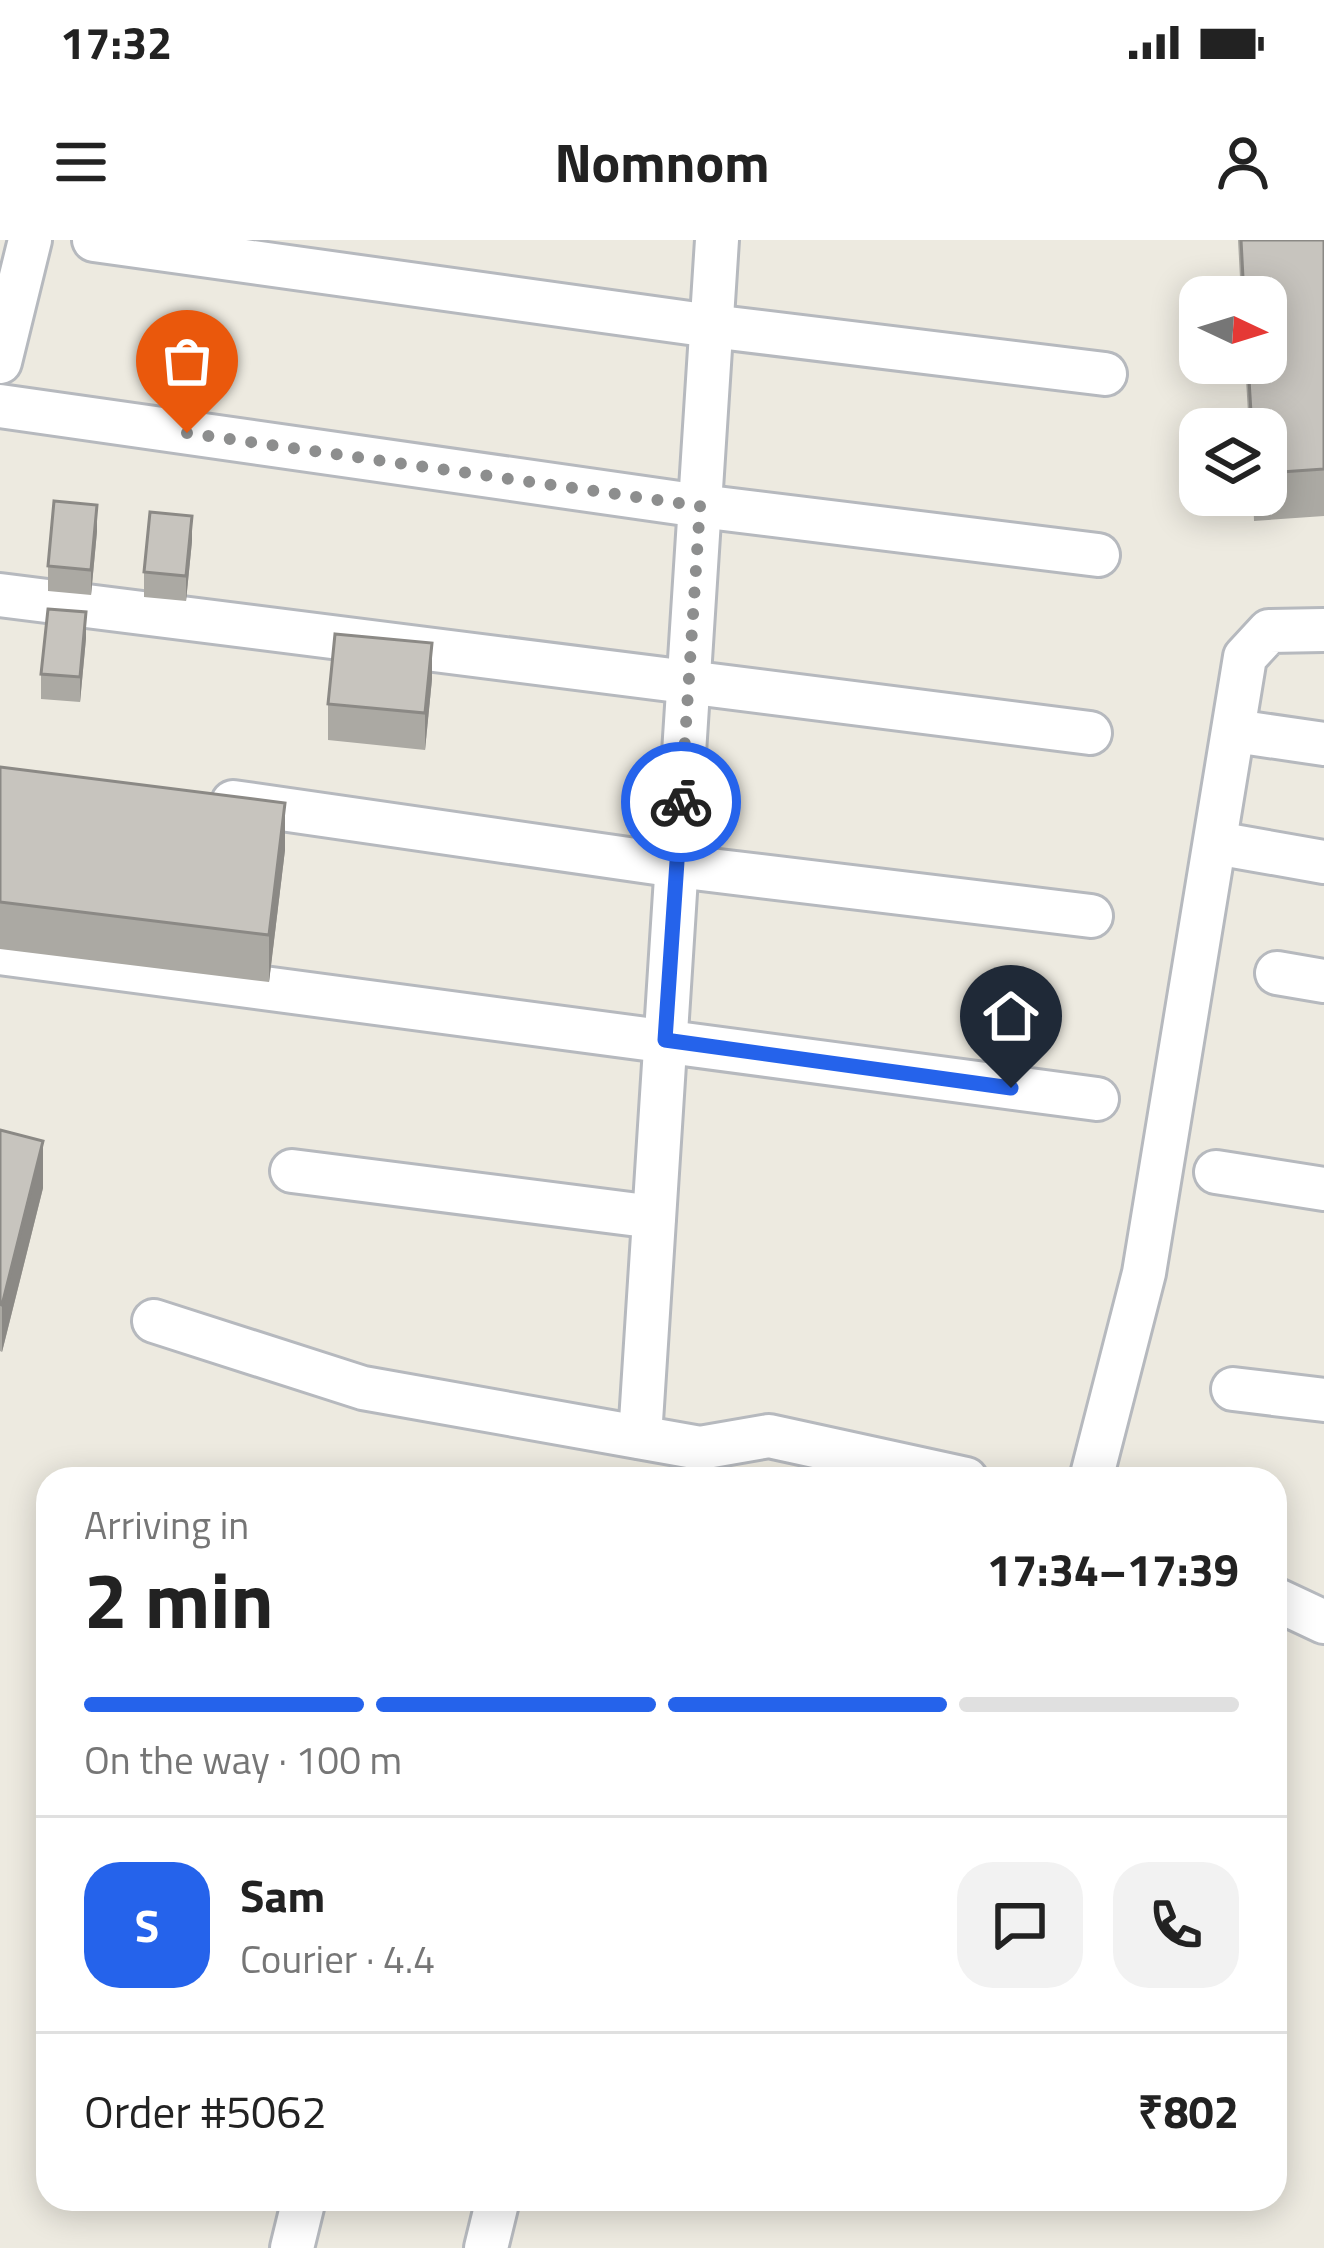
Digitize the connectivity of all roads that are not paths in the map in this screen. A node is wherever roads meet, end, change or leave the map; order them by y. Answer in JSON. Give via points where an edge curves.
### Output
{"nodes":[{"id":1,"x":29,"y":240,"type":"edge"},
{"id":2,"x":94,"y":240,"type":"edge"},
{"id":3,"x":717,"y":240,"type":"edge"},
{"id":4,"x":149,"y":244,"type":"edge"},
{"id":5,"x":711,"y":326,"type":"junction"},
{"id":6,"x":0,"y":362,"type":"edge"},
{"id":7,"x":1105,"y":374,"type":"dead end"},
{"id":8,"x":0,"y":406,"type":"edge"},
{"id":9,"x":700,"y":506,"type":"junction"},
{"id":10,"x":1098,"y":555,"type":"dead end"},
{"id":11,"x":0,"y":595,"type":"edge"},
{"id":12,"x":1324,"y":630,"type":"edge"},
{"id":13,"x":688,"y":685,"type":"junction"},
{"id":14,"x":1234,"y":731,"type":"junction"},
{"id":15,"x":1090,"y":734,"type":"dead end"},
{"id":16,"x":1324,"y":744,"type":"edge"},
{"id":17,"x":187,"y":796,"type":"edge"},
{"id":18,"x":1216,"y":843,"type":"junction"},
{"id":19,"x":1324,"y":862,"type":"edge"},
{"id":20,"x":677,"y":866,"type":"junction"},
{"id":21,"x":1091,"y":916,"type":"dead end"},
{"id":22,"x":0,"y":953,"type":"edge"},
{"id":23,"x":1277,"y":973,"type":"dead end"},
{"id":24,"x":1324,"y":981,"type":"edge"},
{"id":25,"x":665,"y":1040,"type":"junction"},
{"id":26,"x":1097,"y":1100,"type":"dead end"},
{"id":27,"x":292,"y":1171,"type":"dead end"},
{"id":28,"x":1216,"y":1172,"type":"dead end"},
{"id":29,"x":1324,"y":1189,"type":"edge"},
{"id":30,"x":654,"y":1217,"type":"junction"},
{"id":31,"x":154,"y":1321,"type":"dead end"},
{"id":32,"x":1233,"y":1389,"type":"dead end"},
{"id":33,"x":1324,"y":1400,"type":"edge"},
{"id":34,"x":640,"y":1437,"type":"junction"},
{"id":35,"x":698,"y":1463,"type":"edge"},
{"id":36,"x":911,"y":1467,"type":"edge"},
{"id":37,"x":1093,"y":1467,"type":"edge"},
{"id":38,"x":1287,"y":1605,"type":"edge"},
{"id":39,"x":1324,"y":1622,"type":"edge"},
{"id":40,"x":301,"y":2211,"type":"edge"},
{"id":41,"x":495,"y":2211,"type":"edge"},
{"id":42,"x":292,"y":2248,"type":"edge"},
{"id":43,"x":486,"y":2248,"type":"edge"}],
"edges":[{"from":1,"to":6,"type":"street"},
{"from":2,"to":4,"type":"street"},
{"from":3,"to":5,"type":"street"},
{"from":4,"to":5,"type":"street"},
{"from":5,"to":7,"type":"street"},
{"from":5,"to":9,"type":"street"},
{"from":8,"to":9,"type":"street"},
{"from":9,"to":10,"type":"street"},
{"from":9,"to":13,"type":"street"},
{"from":11,"to":13,"type":"street"},
{"from":12,"to":14,"type":"street","via":[[1269,632],[1245,657]]},
{"from":13,"to":15,"type":"street"},
{"from":13,"to":20,"type":"street"},
{"from":14,"to":16,"type":"street"},
{"from":14,"to":18,"type":"street"},
{"from":17,"to":20,"type":"street"},
{"from":18,"to":19,"type":"street"},
{"from":18,"to":37,"type":"street","via":[[1144,1273]]},
{"from":20,"to":21,"type":"street"},
{"from":20,"to":25,"type":"street"},
{"from":22,"to":25,"type":"street"},
{"from":23,"to":24,"type":"street"},
{"from":25,"to":26,"type":"street"},
{"from":25,"to":30,"type":"street"},
{"from":27,"to":30,"type":"street"},
{"from":28,"to":29,"type":"street"},
{"from":30,"to":34,"type":"street"},
{"from":31,"to":34,"type":"street","via":[[363,1388]]},
{"from":32,"to":33,"type":"street"},
{"from":34,"to":35,"type":"street"},
{"from":35,"to":36,"type":"street","via":[[769,1436]]},
{"from":38,"to":39,"type":"street"},
{"from":40,"to":42,"type":"street"},
{"from":41,"to":43,"type":"street"}]}
